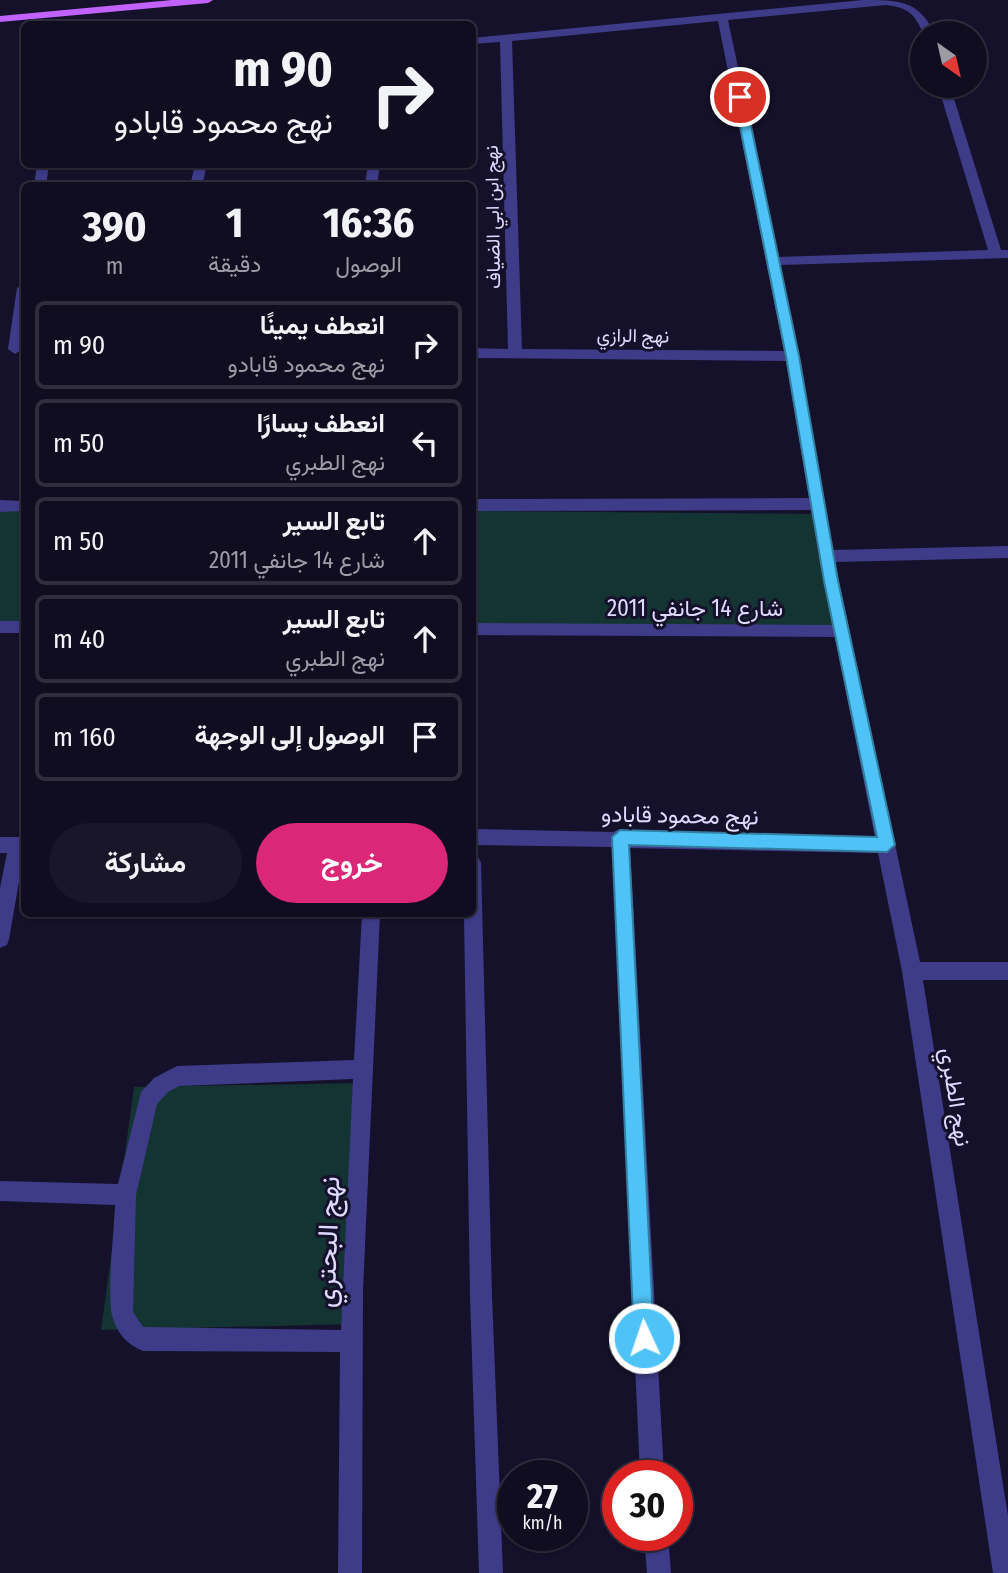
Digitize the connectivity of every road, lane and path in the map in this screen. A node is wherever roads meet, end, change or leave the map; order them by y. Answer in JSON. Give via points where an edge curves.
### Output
{"nodes":[{"id":1,"x":208,"y":0,"type":"edge"},
{"id":2,"x":722,"y":16,"type":"junction"},
{"id":3,"x":0,"y":19,"type":"edge"},
{"id":4,"x":924,"y":21,"type":"edge"},
{"id":5,"x":506,"y":37,"type":"junction"},
{"id":6,"x":476,"y":41,"type":"edge"},
{"id":7,"x":948,"y":98,"type":"edge"},
{"id":8,"x":1002,"y":254,"type":"edge"},
{"id":9,"x":774,"y":261,"type":"junction"},
{"id":10,"x":20,"y":349,"type":"edge"},
{"id":11,"x":0,"y":350,"type":"edge"},
{"id":12,"x":476,"y":353,"type":"edge"},
{"id":13,"x":514,"y":353,"type":"junction"},
{"id":14,"x":793,"y":356,"type":"junction"},
{"id":15,"x":816,"y":504,"type":"junction"},
{"id":16,"x":476,"y":505,"type":"edge"},
{"id":17,"x":0,"y":506,"type":"edge"},
{"id":18,"x":21,"y":506,"type":"edge"},
{"id":19,"x":1008,"y":552,"type":"edge"},
{"id":20,"x":826,"y":556,"type":"junction"},
{"id":21,"x":0,"y":627,"type":"edge"},
{"id":22,"x":21,"y":627,"type":"edge"},
{"id":23,"x":476,"y":629,"type":"edge"},
{"id":24,"x":841,"y":631,"type":"junction"},
{"id":25,"x":476,"y":837,"type":"edge"},
{"id":26,"x":620,"y":837,"type":"junction"},
{"id":27,"x":14,"y":845,"type":"edge"},
{"id":28,"x":887,"y":845,"type":"junction"},
{"id":29,"x":371,"y":917,"type":"edge"},
{"id":30,"x":473,"y":917,"type":"edge"},
{"id":31,"x":0,"y":939,"type":"edge"},
{"id":32,"x":912,"y":971,"type":"junction"},
{"id":33,"x":1008,"y":971,"type":"edge"},
{"id":34,"x":362,"y":1069,"type":"junction"},
{"id":35,"x":0,"y":1191,"type":"edge"},
{"id":36,"x":126,"y":1195,"type":"junction"},
{"id":37,"x":351,"y":1341,"type":"junction"},
{"id":38,"x":651,"y":1460,"type":"edge"},
{"id":39,"x":657,"y":1551,"type":"edge"},
{"id":40,"x":349,"y":1573,"type":"edge"},
{"id":41,"x":491,"y":1573,"type":"edge"},
{"id":42,"x":659,"y":1573,"type":"edge"},
{"id":43,"x":1005,"y":1573,"type":"edge"}],
"edges":[{"from":1,"to":3,"type":"main road"},
{"from":2,"to":4,"type":"street","via":[[890,2],[912,7]]},
{"from":2,"to":5,"type":"street"},
{"from":2,"to":9,"type":"street"},
{"from":5,"to":6,"type":"street"},
{"from":5,"to":13,"type":"street","name":"نهج ابن ابي الضياف"},
{"from":7,"to":8,"type":"street"},
{"from":8,"to":9,"type":"street"},
{"from":9,"to":14,"type":"street"},
{"from":10,"to":11,"type":"street"},
{"from":12,"to":13,"type":"street","name":"نهج الرازي"},
{"from":13,"to":14,"type":"street","name":"نهج الرازي"},
{"from":14,"to":15,"type":"street"},
{"from":15,"to":16,"type":"street"},
{"from":15,"to":20,"type":"street"},
{"from":17,"to":18,"type":"street"},
{"from":19,"to":20,"type":"street"},
{"from":20,"to":24,"type":"street"},
{"from":21,"to":22,"type":"street"},
{"from":23,"to":24,"type":"street","name":"شارع 14 جانفي 2011"},
{"from":24,"to":28,"type":"street","name":"نهج الطبري"},
{"from":25,"to":26,"type":"street","name":"نهج محمود قابادو"},
{"from":26,"to":28,"type":"street","name":"نهج محمود قابادو"},
{"from":26,"to":38,"type":"street"},
{"from":27,"to":31,"type":"street"},
{"from":28,"to":32,"type":"street","name":"نهج الطبري"},
{"from":29,"to":34,"type":"street","name":"نهج البحتري"},
{"from":30,"to":41,"type":"street"},
{"from":32,"to":33,"type":"street"},
{"from":32,"to":43,"type":"street","name":"نهج الطبري"},
{"from":34,"to":36,"type":"street","via":[[177,1076],[169,1080],[148,1099]]},
{"from":34,"to":37,"type":"street","name":"نهج البحتري"},
{"from":35,"to":36,"type":"street"},
{"from":36,"to":37,"type":"street","via":[[122,1312],[134,1335],[143,1340]]},
{"from":37,"to":40,"type":"street","name":"نهج البحتري"},
{"from":39,"to":42,"type":"street"}]}
